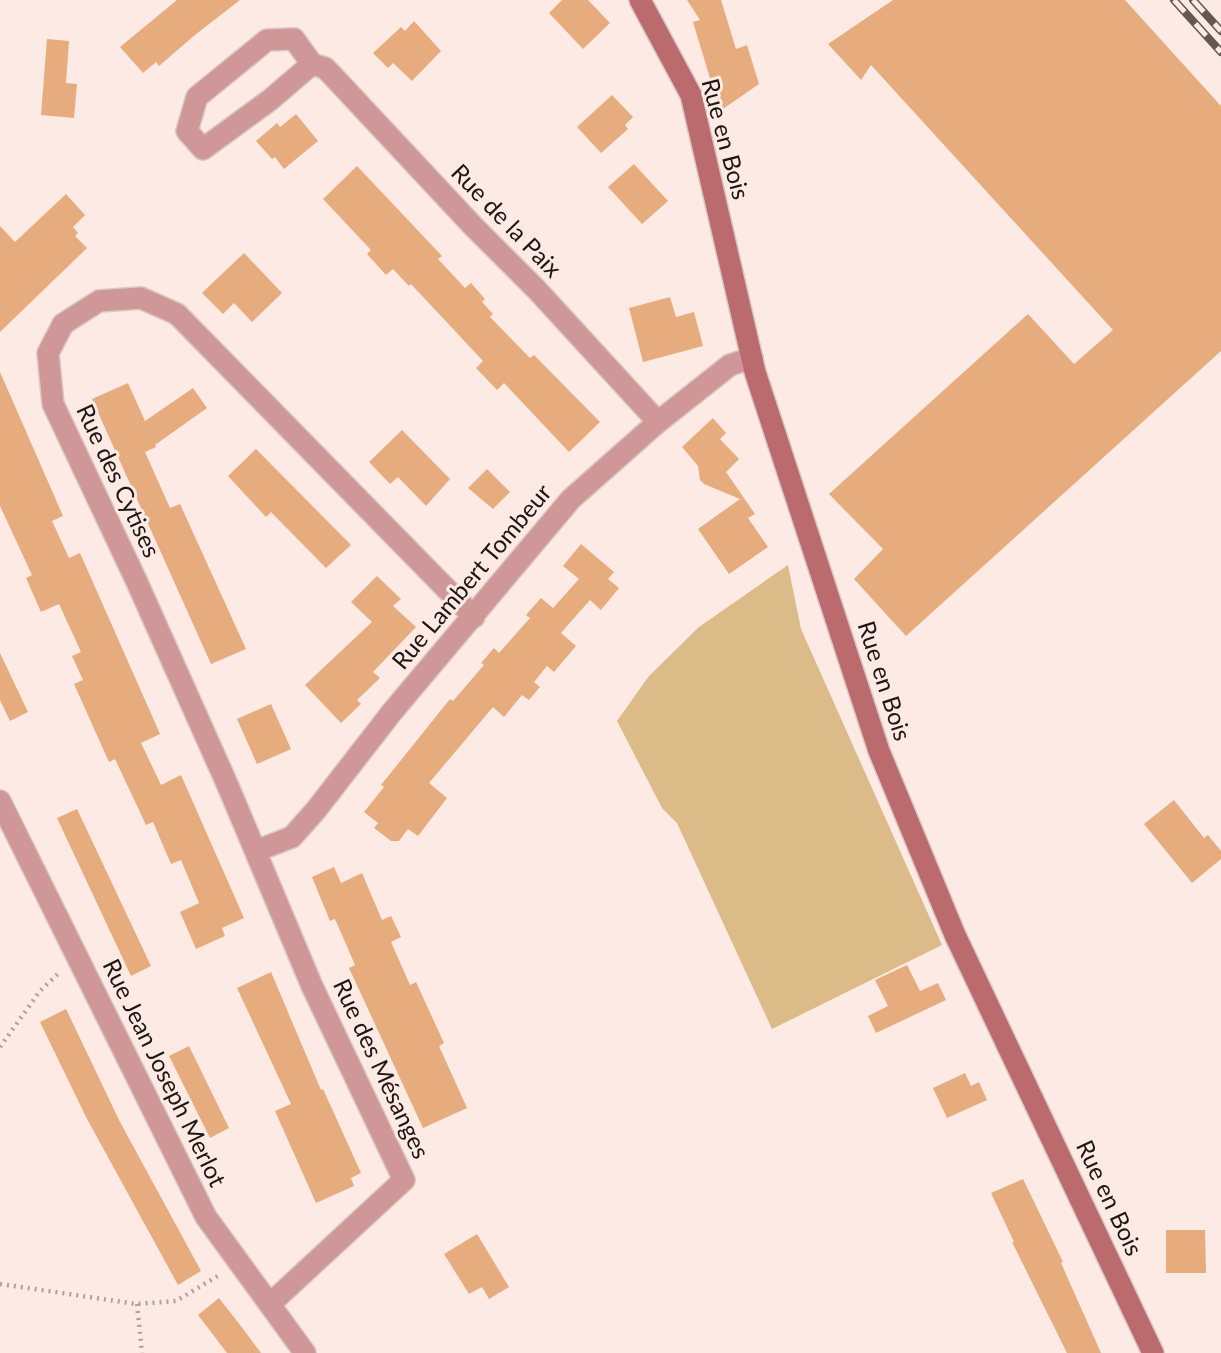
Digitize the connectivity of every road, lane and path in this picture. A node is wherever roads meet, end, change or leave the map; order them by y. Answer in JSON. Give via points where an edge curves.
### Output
{"nodes":[{"id":1,"x":640,"y":0,"type":"edge"},
{"id":2,"x":312,"y":64,"type":"junction"},
{"id":3,"x":752,"y":358,"type":"junction"},
{"id":4,"x":658,"y":422,"type":"junction"},
{"id":5,"x":474,"y":617,"type":"junction"},
{"id":6,"x":0,"y":801,"type":"edge"},
{"id":7,"x":256,"y":851,"type":"junction"},
{"id":8,"x":76,"y":956,"type":"junction"},
{"id":9,"x":0,"y":1047,"type":"edge"},
{"id":10,"x":239,"y":1262,"type":"junction"},
{"id":11,"x":0,"y":1284,"type":"edge"},
{"id":12,"x":137,"y":1304,"type":"junction"},
{"id":13,"x":270,"y":1304,"type":"junction"},
{"id":14,"x":142,"y":1353,"type":"edge"},
{"id":15,"x":305,"y":1353,"type":"edge"},
{"id":16,"x":1153,"y":1353,"type":"edge"}],
"edges":[{"from":1,"to":3,"type":"street","name":"Rue en Bois","via":[[691,95]]},
{"from":2,"to":2,"type":"street","name":"Rue de la Paix","via":[[203,149],[187,131],[197,97],[267,40],[294,39]]},
{"from":2,"to":4,"type":"street","name":"Rue de la Paix","via":[[331,74]]},
{"from":3,"to":4,"type":"street","name":"Rue Lambert Tombeur","via":[[730,365]]},
{"from":3,"to":16,"type":"street","name":"Rue en Bois","via":[[879,751],[955,935]]},
{"from":4,"to":5,"type":"street","name":"Rue Lambert Tombeur","via":[[571,499]]},
{"from":5,"to":7,"type":"street","name":"Rue Lambert Tombeur","via":[[292,837]]},
{"from":5,"to":7,"type":"street","name":"Rue des Cytises","via":[[177,314],[141,298],[99,301],[63,324],[48,353],[53,404]]},
{"from":6,"to":8,"type":"street","name":"Rue Jean Joseph Merlot"},
{"from":7,"to":13,"type":"street","name":"Rue des Mésanges","via":[[312,986],[404,1180]]},
{"from":8,"to":9,"type":"path","via":[[40,991]]},
{"from":8,"to":10,"type":"street","name":"Rue Jean Joseph Merlot","via":[[205,1217]]},
{"from":10,"to":12,"type":"path","via":[[176,1301]]},
{"from":10,"to":13,"type":"street","name":"Rue Jean Joseph Merlot"},
{"from":11,"to":12,"type":"path"},
{"from":12,"to":14,"type":"path"},
{"from":13,"to":15,"type":"street","name":"Rue Jean Joseph Merlot"}]}
